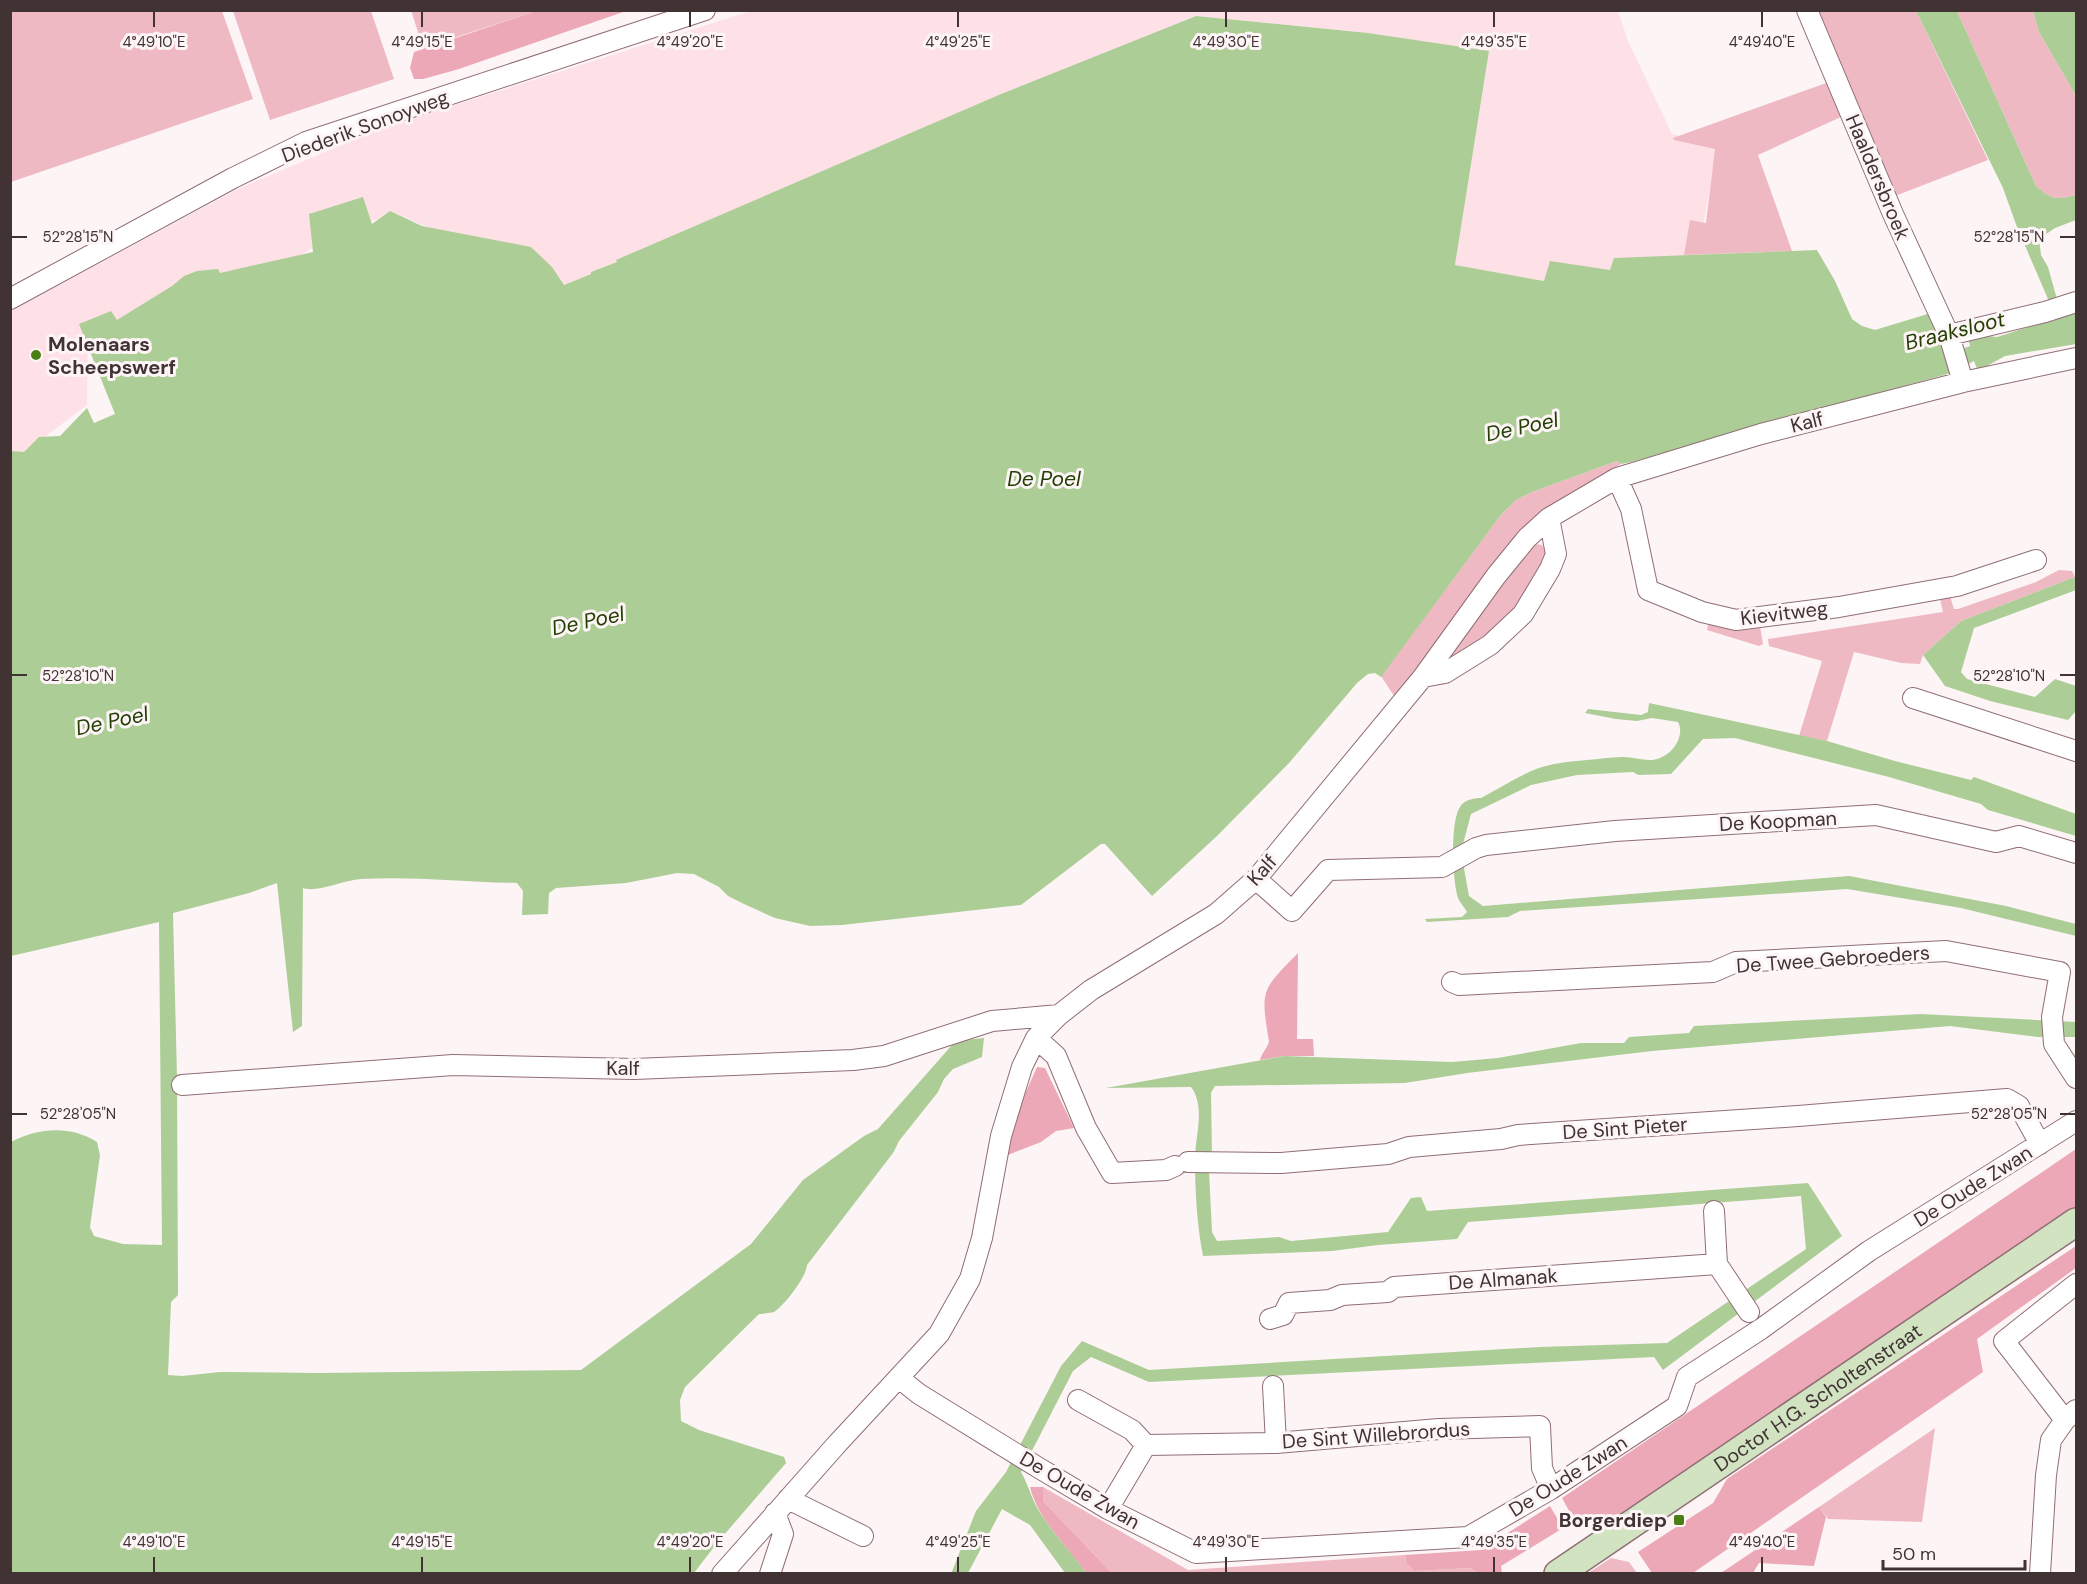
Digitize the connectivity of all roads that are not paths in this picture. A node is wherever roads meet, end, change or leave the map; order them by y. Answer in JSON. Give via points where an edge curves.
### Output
{"nodes":[{"id":1,"x":705,"y":10,"type":"edge"},
{"id":2,"x":1807,"y":10,"type":"edge"},
{"id":3,"x":10,"y":299,"type":"edge"},
{"id":4,"x":2061,"y":307,"type":"edge"},
{"id":5,"x":1950,"y":339,"type":"junction"},
{"id":6,"x":2076,"y":358,"type":"edge"},
{"id":7,"x":1962,"y":378,"type":"junction"},
{"id":8,"x":1617,"y":478,"type":"junction"},
{"id":9,"x":1549,"y":518,"type":"junction"},
{"id":10,"x":2036,"y":560,"type":"dead end"},
{"id":11,"x":1423,"y":677,"type":"junction"},
{"id":12,"x":1913,"y":698,"type":"dead end"},
{"id":13,"x":2076,"y":751,"type":"edge"},
{"id":14,"x":2076,"y":853,"type":"edge"},
{"id":15,"x":1256,"y":879,"type":"junction"},
{"id":16,"x":1452,"y":982,"type":"dead end"},
{"id":17,"x":1059,"y":1015,"type":"junction"},
{"id":18,"x":1036,"y":1038,"type":"junction"},
{"id":19,"x":2076,"y":1078,"type":"edge"},
{"id":20,"x":182,"y":1085,"type":"dead end"},
{"id":21,"x":2076,"y":1120,"type":"edge"},
{"id":22,"x":2040,"y":1144,"type":"junction"},
{"id":23,"x":1714,"y":1211,"type":"dead end"},
{"id":24,"x":2076,"y":1222,"type":"edge"},
{"id":25,"x":1717,"y":1264,"type":"junction"},
{"id":26,"x":2076,"y":1284,"type":"edge"},
{"id":27,"x":1749,"y":1312,"type":"dead end"},
{"id":28,"x":1270,"y":1319,"type":"dead end"},
{"id":29,"x":899,"y":1378,"type":"junction"},
{"id":30,"x":1273,"y":1386,"type":"dead end"},
{"id":31,"x":1078,"y":1400,"type":"dead end"},
{"id":32,"x":2071,"y":1415,"type":"edge"},
{"id":33,"x":1276,"y":1443,"type":"junction"},
{"id":34,"x":1146,"y":1445,"type":"junction"},
{"id":35,"x":1551,"y":1489,"type":"junction"},
{"id":36,"x":781,"y":1506,"type":"junction"},
{"id":37,"x":1108,"y":1509,"type":"junction"},
{"id":38,"x":863,"y":1536,"type":"dead end"},
{"id":39,"x":722,"y":1574,"type":"edge"},
{"id":40,"x":770,"y":1574,"type":"edge"},
{"id":41,"x":1558,"y":1574,"type":"edge"},
{"id":42,"x":2040,"y":1574,"type":"edge"}],
"edges":[{"from":1,"to":3,"type":"street","name":"Diederik Sonoyweg","via":[[306,142]]},
{"from":2,"to":5,"type":"street","name":"Haaldersbroek"},
{"from":4,"to":5,"type":"street"},
{"from":5,"to":7,"type":"street","name":"Haaldersbroek"},
{"from":6,"to":7,"type":"street","name":"Kalf"},
{"from":7,"to":8,"type":"street","name":"Kalf"},
{"from":8,"to":9,"type":"street","name":"Kalf"},
{"from":8,"to":10,"type":"street","name":"Kievitweg","via":[[1638,535],[1648,590],[1702,612],[1736,620],[1957,586]]},
{"from":9,"to":11,"type":"street","name":"Kalf","via":[[1496,576]]},
{"from":9,"to":11,"type":"street","via":[[1556,554],[1523,614],[1490,645],[1445,673]]},
{"from":11,"to":15,"type":"street","name":"Kalf"},
{"from":12,"to":13,"type":"street"},
{"from":14,"to":15,"type":"street","name":"De Koopman","via":[[2019,836],[1996,842],[1876,815],[1615,831],[1486,845],[1442,867],[1328,870],[1292,911]]},
{"from":15,"to":17,"type":"street","name":"Kalf","via":[[1216,914],[1091,990]]},
{"from":16,"to":19,"type":"street","name":"De Twee Gebroeders","via":[[1499,984],[1713,972],[1736,962],[1946,951],[2060,972],[2052,1017],[2055,1044]]},
{"from":17,"to":18,"type":"street","name":"Kalf"},
{"from":17,"to":20,"type":"street","name":"Kalf","via":[[992,1021],[884,1056],[853,1060],[634,1069],[453,1065]]},
{"from":18,"to":22,"type":"street","name":"De Sint Pieter","via":[[1056,1056],[1086,1128],[1112,1173],[1166,1170],[1181,1164],[1281,1163],[1388,1154],[1409,1147],[1518,1135],[2007,1100],[2019,1106]]},
{"from":18,"to":29,"type":"street","name":"Kalf","via":[[1022,1067],[1001,1136],[982,1238],[970,1279],[939,1334]]},
{"from":21,"to":22,"type":"street","name":"De Oude Zwan"},
{"from":22,"to":35,"type":"street","name":"De Oude Zwan","via":[[1869,1251],[1687,1377],[1677,1406]]},
{"from":23,"to":25,"type":"street"},
{"from":24,"to":41,"type":"main road","name":"Doctor H.G. Scholtenstraat"},
{"from":25,"to":27,"type":"street"},
{"from":25,"to":28,"type":"street","name":"De Almanak","via":[[1394,1287],[1388,1292],[1289,1303],[1283,1315]]},
{"from":26,"to":32,"type":"street","via":[[2004,1341]]},
{"from":29,"to":36,"type":"street","name":"Kalf"},
{"from":29,"to":37,"type":"street","name":"De Oude Zwan"},
{"from":30,"to":33,"type":"street"},
{"from":31,"to":34,"type":"street","via":[[1132,1430]]},
{"from":32,"to":42,"type":"street","via":[[2051,1440]]},
{"from":33,"to":34,"type":"street","name":"De Sint Willebrordus"},
{"from":33,"to":35,"type":"street","name":"De Sint Willebrordus","via":[[1439,1429],[1540,1426],[1542,1468]]},
{"from":34,"to":37,"type":"street"},
{"from":35,"to":37,"type":"street","name":"De Oude Zwan","via":[[1468,1537],[1196,1553]]},
{"from":36,"to":38,"type":"street"},
{"from":36,"to":39,"type":"street","name":"Kalf"},
{"from":36,"to":40,"type":"street","via":[[783,1534]]}]}
